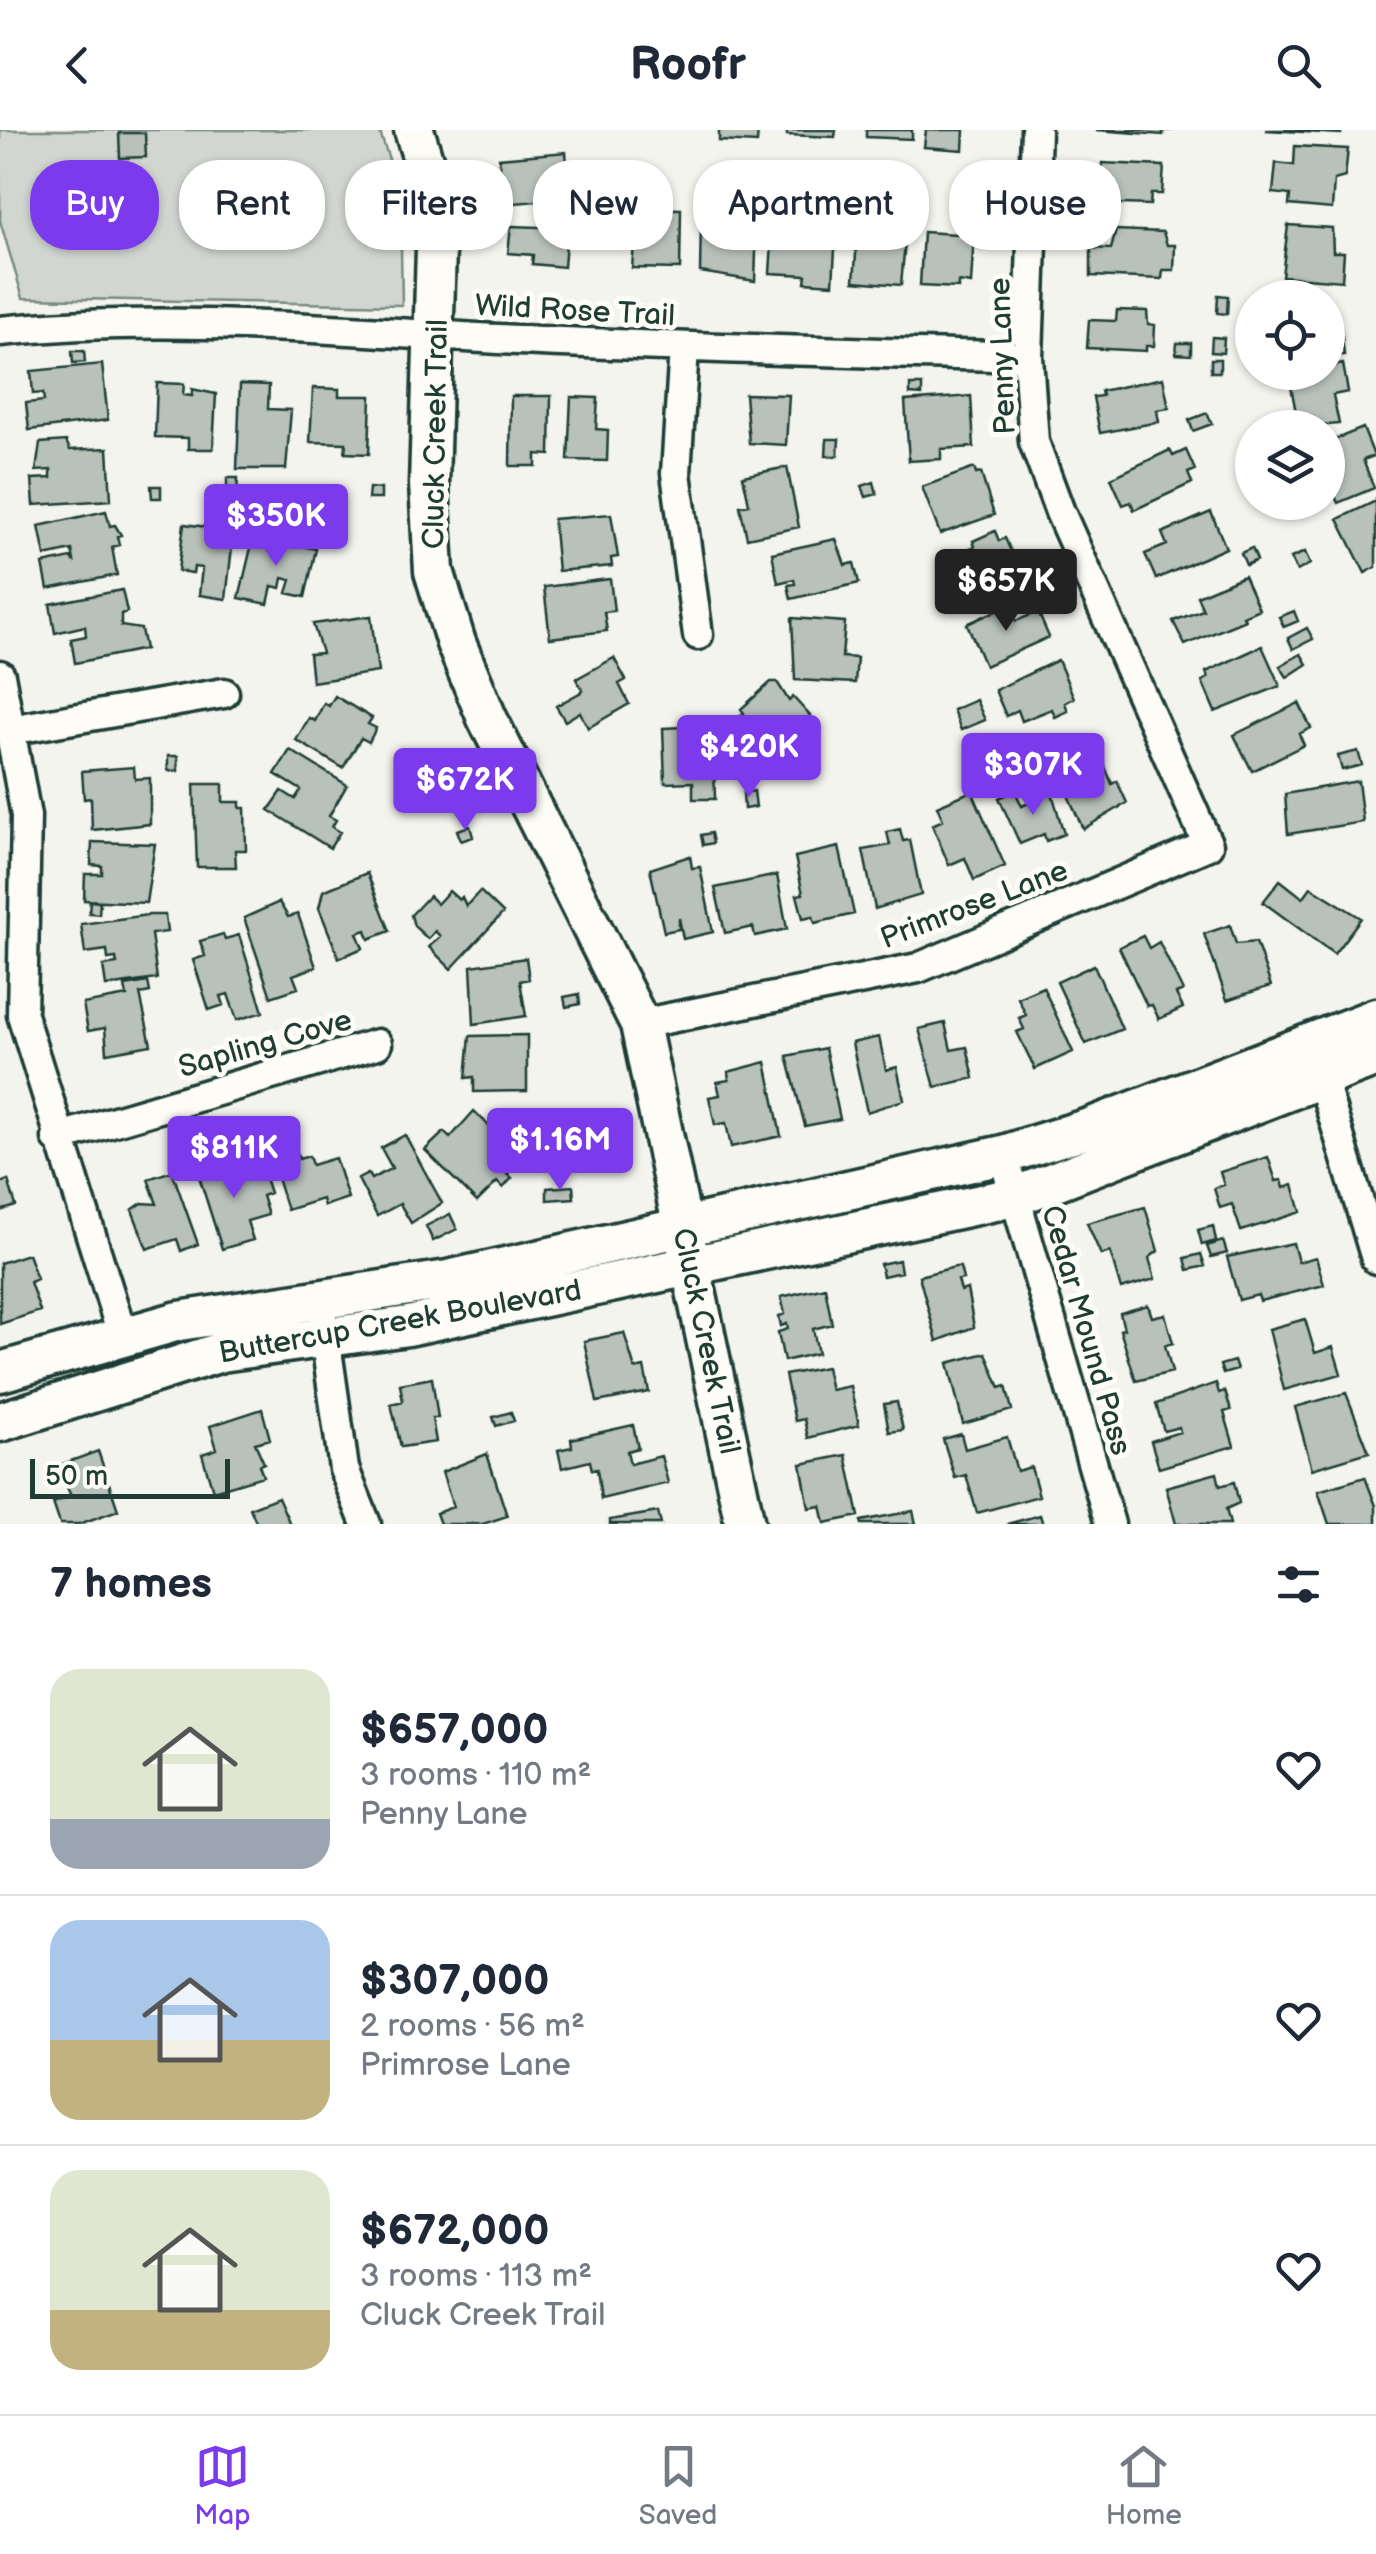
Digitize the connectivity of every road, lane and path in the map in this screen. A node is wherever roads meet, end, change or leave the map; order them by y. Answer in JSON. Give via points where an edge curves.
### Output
{"nodes":[{"id":1,"x":414,"y":130,"type":"edge"},
{"id":2,"x":1036,"y":130,"type":"edge"},
{"id":3,"x":0,"y":331,"type":"edge"},
{"id":4,"x":435,"y":336,"type":"junction"},
{"id":5,"x":684,"y":348,"type":"junction"},
{"id":6,"x":1028,"y":357,"type":"junction"},
{"id":7,"x":698,"y":635,"type":"dead end"},
{"id":8,"x":0,"y":675,"type":"edge"},
{"id":9,"x":224,"y":693,"type":"dead end"},
{"id":10,"x":10,"y":730,"type":"junction"},
{"id":11,"x":1208,"y":845,"type":"joint"},
{"id":12,"x":1376,"y":1018,"type":"edge"},
{"id":13,"x":640,"y":1024,"type":"junction"},
{"id":14,"x":376,"y":1044,"type":"dead end"},
{"id":15,"x":1310,"y":1044,"type":"junction"},
{"id":16,"x":1376,"y":1057,"type":"edge"},
{"id":17,"x":1324,"y":1080,"type":"junction"},
{"id":18,"x":57,"y":1138,"type":"junction"},
{"id":19,"x":1003,"y":1155,"type":"junction"},
{"id":20,"x":1014,"y":1197,"type":"junction"},
{"id":21,"x":683,"y":1226,"type":"junction"},
{"id":22,"x":1376,"y":1259,"type":"edge"},
{"id":23,"x":691,"y":1265,"type":"junction"},
{"id":24,"x":323,"y":1319,"type":"junction"},
{"id":25,"x":122,"y":1334,"type":"junction"},
{"id":26,"x":0,"y":1372,"type":"edge"},
{"id":27,"x":0,"y":1422,"type":"edge"},
{"id":28,"x":366,"y":1524,"type":"edge"},
{"id":29,"x":745,"y":1524,"type":"edge"},
{"id":30,"x":1110,"y":1524,"type":"edge"}],
"edges":[{"from":1,"to":4,"type":"street","name":"Cluck Creek Trail","via":[[431,186]]},
{"from":2,"to":6,"type":"street","name":"Penny Lane"},
{"from":3,"to":4,"type":"street","name":"Wild Rose Trail","via":[[162,324]]},
{"from":4,"to":5,"type":"street","name":"Wild Rose Trail"},
{"from":4,"to":13,"type":"street","name":"Cluck Creek Trail","via":[[429,484],[434,571],[487,718]]},
{"from":5,"to":6,"type":"street","name":"Wild Rose Trail"},
{"from":5,"to":7,"type":"street","via":[[676,473]]},
{"from":6,"to":11,"type":"street","name":"Penny Lane","via":[[1034,442]]},
{"from":8,"to":10,"type":"street"},
{"from":9,"to":10,"type":"street"},
{"from":10,"to":18,"type":"street","via":[[26,816],[22,1015]]},
{"from":11,"to":13,"type":"street","name":"Primrose Lane","via":[[918,968]]},
{"from":12,"to":15,"type":"street","name":"Buttercup Creek Boulevard"},
{"from":13,"to":21,"type":"street","name":"Cluck Creek Trail"},
{"from":14,"to":18,"type":"street","name":"Sapling Cove"},
{"from":15,"to":17,"type":"street"},
{"from":15,"to":19,"type":"street","name":"Buttercup Creek Boulevard"},
{"from":16,"to":17,"type":"street","name":"Buttercup Creek Boulevard"},
{"from":17,"to":20,"type":"street","name":"Buttercup Creek Boulevard"},
{"from":17,"to":22,"type":"street"},
{"from":18,"to":25,"type":"street"},
{"from":19,"to":20,"type":"street","name":"Cedar Mound Pass"},
{"from":19,"to":21,"type":"street","name":"Buttercup Creek Boulevard"},
{"from":20,"to":23,"type":"street","name":"Buttercup Creek Boulevard"},
{"from":20,"to":30,"type":"street","name":"Cedar Mound Pass"},
{"from":21,"to":23,"type":"street","name":"Cluck Creek Trail"},
{"from":21,"to":24,"type":"street","name":"Buttercup Creek Boulevard","via":[[448,1280]]},
{"from":23,"to":24,"type":"street","name":"Buttercup Creek Boulevard","via":[[408,1326]]},
{"from":23,"to":29,"type":"street","name":"Cluck Creek Trail"},
{"from":24,"to":25,"type":"street","name":"Buttercup Creek Boulevard","via":[[256,1307]]},
{"from":24,"to":27,"type":"street","name":"Buttercup Creek Boulevard"},
{"from":24,"to":28,"type":"street","via":[[344,1470]]},
{"from":25,"to":26,"type":"street","name":"Buttercup Creek Boulevard"}]}
